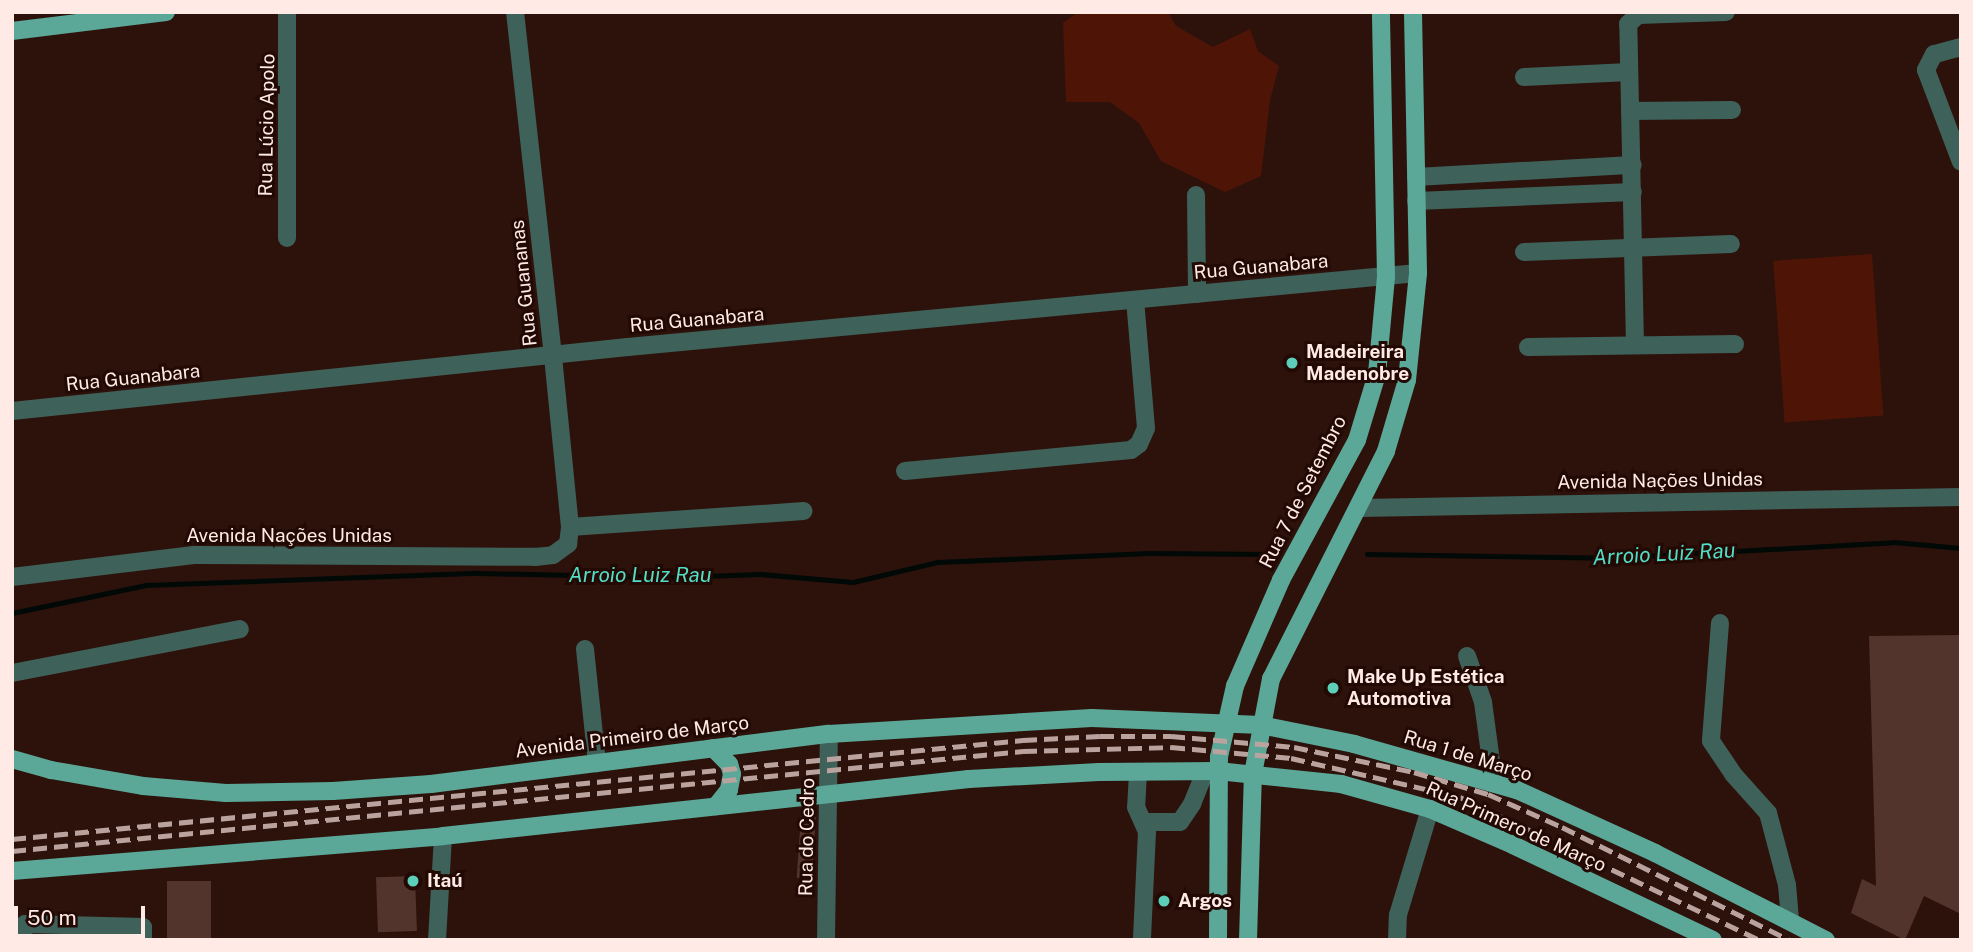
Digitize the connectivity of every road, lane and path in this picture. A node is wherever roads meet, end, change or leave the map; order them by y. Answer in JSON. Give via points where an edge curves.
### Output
{"nodes":[{"id":1,"x":166,"y":12,"type":"edge"},
{"id":2,"x":287,"y":12,"type":"edge"},
{"id":3,"x":515,"y":12,"type":"edge"},
{"id":4,"x":1381,"y":12,"type":"edge"},
{"id":5,"x":1413,"y":12,"type":"edge"},
{"id":6,"x":1726,"y":12,"type":"edge"},
{"id":7,"x":12,"y":31,"type":"edge"},
{"id":8,"x":1961,"y":47,"type":"edge"},
{"id":9,"x":1629,"y":72,"type":"junction"},
{"id":10,"x":1524,"y":77,"type":"dead end"},
{"id":11,"x":1732,"y":110,"type":"dead end"},
{"id":12,"x":1630,"y":111,"type":"junction"},
{"id":13,"x":1961,"y":162,"type":"edge"},
{"id":14,"x":1633,"y":166,"type":"junction"},
{"id":15,"x":1504,"y":172,"type":"junction"},
{"id":16,"x":1416,"y":177,"type":"junction"},
{"id":17,"x":1633,"y":192,"type":"junction"},
{"id":18,"x":1196,"y":195,"type":"dead end"},
{"id":19,"x":1504,"y":198,"type":"junction"},
{"id":20,"x":1416,"y":201,"type":"junction"},
{"id":21,"x":287,"y":238,"type":"dead end"},
{"id":22,"x":1731,"y":244,"type":"dead end"},
{"id":23,"x":1634,"y":247,"type":"junction"},
{"id":24,"x":1524,"y":252,"type":"dead end"},
{"id":25,"x":1418,"y":273,"type":"junction"},
{"id":26,"x":1386,"y":277,"type":"junction"},
{"id":27,"x":1197,"y":294,"type":"junction"},
{"id":28,"x":1135,"y":300,"type":"junction"},
{"id":29,"x":1735,"y":344,"type":"dead end"},
{"id":30,"x":1635,"y":345,"type":"junction"},
{"id":31,"x":1528,"y":347,"type":"dead end"},
{"id":32,"x":553,"y":356,"type":"junction"},
{"id":33,"x":12,"y":411,"type":"edge"},
{"id":34,"x":905,"y":471,"type":"dead end"},
{"id":35,"x":1961,"y":497,"type":"edge"},
{"id":36,"x":1360,"y":508,"type":"junction"},
{"id":37,"x":803,"y":511,"type":"dead end"},
{"id":38,"x":570,"y":527,"type":"junction"},
{"id":39,"x":564,"y":548,"type":"joint"},
{"id":40,"x":12,"y":577,"type":"edge"},
{"id":41,"x":1720,"y":623,"type":"dead end"},
{"id":42,"x":240,"y":629,"type":"dead end"},
{"id":43,"x":584,"y":649,"type":"dead end"},
{"id":44,"x":1467,"y":656,"type":"dead end"},
{"id":45,"x":12,"y":673,"type":"edge"},
{"id":46,"x":1226,"y":723,"type":"junction"},
{"id":47,"x":1261,"y":725,"type":"junction"},
{"id":48,"x":829,"y":734,"type":"junction"},
{"id":49,"x":713,"y":748,"type":"junction"},
{"id":50,"x":12,"y":759,"type":"edge"},
{"id":51,"x":597,"y":763,"type":"junction"},
{"id":52,"x":1212,"y":771,"type":"junction"},
{"id":53,"x":1138,"y":772,"type":"junction"},
{"id":54,"x":1253,"y":774,"type":"junction"},
{"id":55,"x":1494,"y":783,"type":"junction"},
{"id":56,"x":828,"y":792,"type":"junction"},
{"id":57,"x":716,"y":806,"type":"junction"},
{"id":58,"x":1430,"y":809,"type":"junction"},
{"id":59,"x":1144,"y":822,"type":"junction"},
{"id":60,"x":443,"y":836,"type":"junction"},
{"id":61,"x":12,"y":871,"type":"edge"},
{"id":62,"x":1790,"y":921,"type":"junction"},
{"id":63,"x":143,"y":933,"type":"edge"},
{"id":64,"x":22,"y":940,"type":"edge"},
{"id":65,"x":437,"y":940,"type":"edge"},
{"id":66,"x":826,"y":940,"type":"edge"},
{"id":67,"x":1142,"y":940,"type":"edge"},
{"id":68,"x":1218,"y":940,"type":"edge"},
{"id":69,"x":1248,"y":940,"type":"edge"},
{"id":70,"x":1397,"y":940,"type":"edge"},
{"id":71,"x":1713,"y":940,"type":"edge"},
{"id":72,"x":1826,"y":940,"type":"edge"}],
"edges":[{"from":1,"to":7,"type":"main road"},
{"from":2,"to":21,"type":"street","name":"Rua Lúcio Apolo"},
{"from":3,"to":32,"type":"street","name":"Rua Guananas"},
{"from":4,"to":26,"type":"main road","name":"Rua 7 de Setembro"},
{"from":5,"to":16,"type":"main road"},
{"from":6,"to":9,"type":"street","via":[[1632,17],[1628,24]]},
{"from":8,"to":13,"type":"street","via":[[1934,54],[1926,69]]},
{"from":9,"to":10,"type":"street"},
{"from":9,"to":12,"type":"street"},
{"from":11,"to":12,"type":"street"},
{"from":12,"to":14,"type":"street"},
{"from":14,"to":15,"type":"street"},
{"from":14,"to":17,"type":"street"},
{"from":15,"to":16,"type":"street"},
{"from":15,"to":19,"type":"street"},
{"from":16,"to":20,"type":"main road"},
{"from":17,"to":19,"type":"street"},
{"from":17,"to":23,"type":"street"},
{"from":18,"to":27,"type":"street"},
{"from":19,"to":20,"type":"street"},
{"from":20,"to":25,"type":"main road"},
{"from":22,"to":23,"type":"street"},
{"from":23,"to":24,"type":"street"},
{"from":23,"to":30,"type":"street"},
{"from":25,"to":26,"type":"street","name":"Rua Guanabara"},
{"from":25,"to":36,"type":"main road","via":[[1407,380],[1386,451]]},
{"from":26,"to":27,"type":"street","name":"Rua Guanabara"},
{"from":26,"to":46,"type":"main road","name":"Rua 7 de Setembro","via":[[1377,374],[1357,440],[1256,632]]},
{"from":27,"to":28,"type":"street","name":"Rua Guanabara"},
{"from":28,"to":32,"type":"street","name":"Rua Guanabara"},
{"from":28,"to":34,"type":"street","via":[[1146,428],[1131,450]]},
{"from":29,"to":30,"type":"street"},
{"from":30,"to":31,"type":"street"},
{"from":32,"to":33,"type":"street","name":"Rua Guanabara"},
{"from":32,"to":38,"type":"street","name":"Rua Guananas"},
{"from":35,"to":36,"type":"street","name":"Avenida Nações Unidas"},
{"from":36,"to":47,"type":"main road","via":[[1275,669]]},
{"from":37,"to":38,"type":"street"},
{"from":38,"to":39,"type":"street","name":"Rua Guananas"},
{"from":39,"to":40,"type":"street","name":"Avenida Nações Unidas","via":[[535,557],[194,555]]},
{"from":41,"to":62,"type":"street","via":[[1710,741],[1768,813],[1787,885]]},
{"from":42,"to":45,"type":"street"},
{"from":43,"to":51,"type":"street"},
{"from":44,"to":55,"type":"street","via":[[1483,702]]},
{"from":46,"to":47,"type":"main road","name":"Avenida Primeiro de Março"},
{"from":46,"to":48,"type":"main road","name":"Avenida Primeiro de Março","via":[[1092,718]]},
{"from":46,"to":52,"type":"main road","name":"Rua 7 de Setembro"},
{"from":47,"to":54,"type":"main road"},
{"from":47,"to":55,"type":"main road","name":"Rua 1 de Março","via":[[1354,744]]},
{"from":48,"to":49,"type":"main road","name":"Avenida Primeiro de Março"},
{"from":48,"to":56,"type":"street","name":"Rua do Cedro"},
{"from":49,"to":51,"type":"main road","name":"Avenida Primeiro de Março"},
{"from":49,"to":57,"type":"main road","via":[[732,774],[729,790]]},
{"from":50,"to":51,"type":"main road","name":"Avenida Primeiro de Março","via":[[115,782],[226,793],[431,784]]},
{"from":52,"to":53,"type":"main road"},
{"from":52,"to":54,"type":"main road"},
{"from":52,"to":59,"type":"street","via":[[1180,822]]},
{"from":52,"to":68,"type":"main road","name":"Rua 7 de Setembro"},
{"from":53,"to":56,"type":"main road","via":[[969,779]]},
{"from":53,"to":59,"type":"street","via":[[1136,807]]},
{"from":54,"to":58,"type":"main road","name":"Rua Primero de Março","via":[[1340,785]]},
{"from":54,"to":69,"type":"main road"},
{"from":55,"to":62,"type":"main road","name":"Rua 1 de Março","via":[[1655,853]]},
{"from":56,"to":57,"type":"main road"},
{"from":56,"to":66,"type":"street","name":"Rua do Cedro"},
{"from":57,"to":60,"type":"main road"},
{"from":58,"to":70,"type":"street","via":[[1398,915]]},
{"from":58,"to":71,"type":"main road","name":"Rua Primero de Março"},
{"from":59,"to":67,"type":"street"},
{"from":60,"to":61,"type":"main road"},
{"from":60,"to":65,"type":"street"},
{"from":62,"to":72,"type":"main road"},
{"from":63,"to":64,"type":"street","via":[[25,924]]}]}
